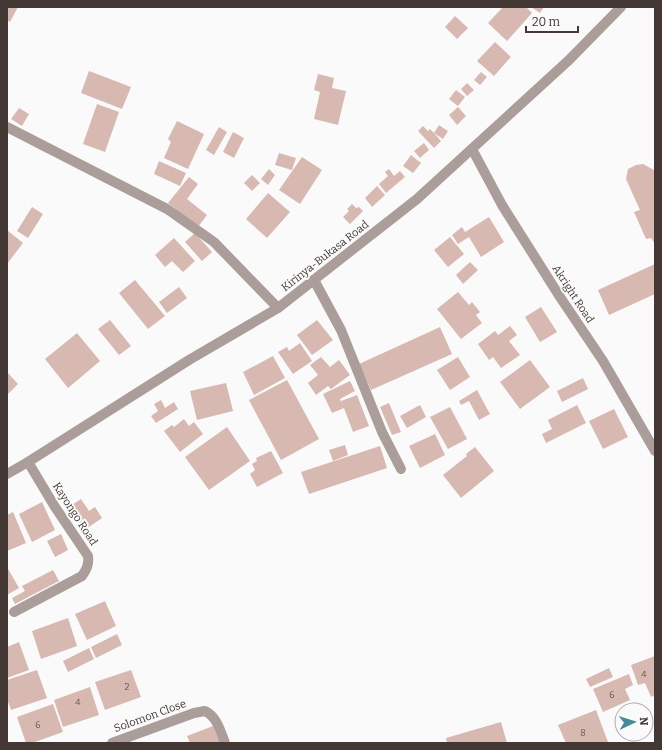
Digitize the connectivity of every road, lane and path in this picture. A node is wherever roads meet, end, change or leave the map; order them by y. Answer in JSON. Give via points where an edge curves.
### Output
{"nodes":[{"id":1,"x":621,"y":7,"type":"edge"},
{"id":2,"x":7,"y":127,"type":"edge"},
{"id":3,"x":472,"y":149,"type":"junction"},
{"id":4,"x":314,"y":280,"type":"junction"},
{"id":5,"x":278,"y":308,"type":"junction"},
{"id":6,"x":655,"y":451,"type":"edge"},
{"id":7,"x":28,"y":462,"type":"junction"},
{"id":8,"x":401,"y":469,"type":"dead end"},
{"id":9,"x":7,"y":474,"type":"edge"},
{"id":10,"x":14,"y":612,"type":"dead end"},
{"id":11,"x":112,"y":743,"type":"edge"},
{"id":12,"x":225,"y":743,"type":"edge"}],
"edges":[{"from":1,"to":3,"type":"street","name":"Kirinya-Bukasa Road","via":[[569,60]]},
{"from":2,"to":5,"type":"street","via":[[167,209],[214,242]]},
{"from":3,"to":4,"type":"street","name":"Kirinya-Bukasa Road","via":[[417,198]]},
{"from":3,"to":6,"type":"street","name":"Akright Road","via":[[502,205],[603,361]]},
{"from":4,"to":5,"type":"street","name":"Kirinya-Bukasa Road"},
{"from":4,"to":8,"type":"street","via":[[341,330],[382,432]]},
{"from":5,"to":7,"type":"street","name":"Kirinya-Bukasa Road","via":[[189,360]]},
{"from":7,"to":9,"type":"street","name":"Kirinya-Bukasa Road"},
{"from":7,"to":10,"type":"street","name":"Kayongo Road","via":[[88,556],[89,562],[82,576]]},
{"from":11,"to":12,"type":"street","name":"Solomon Close","via":[[205,711],[214,718]]}]}
